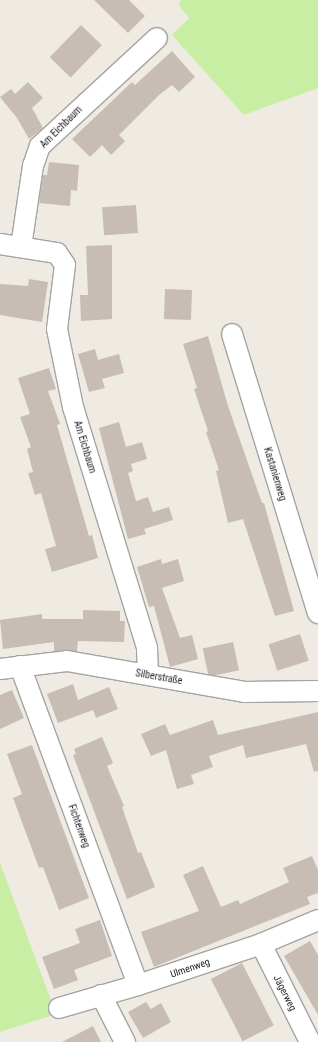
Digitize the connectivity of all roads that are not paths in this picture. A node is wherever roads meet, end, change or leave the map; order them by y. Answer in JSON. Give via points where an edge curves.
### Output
{"nodes":[{"id":1,"x":157,"y":38,"type":"dead end"},
{"id":2,"x":0,"y":244,"type":"edge"},
{"id":3,"x":21,"y":247,"type":"junction"},
{"id":4,"x":232,"y":334,"type":"dead end"},
{"id":5,"x":318,"y":613,"type":"edge"},
{"id":6,"x":20,"y":666,"type":"junction"},
{"id":7,"x":0,"y":669,"type":"edge"},
{"id":8,"x":148,"y":675,"type":"junction"},
{"id":9,"x":318,"y":691,"type":"edge"},
{"id":10,"x":318,"y":920,"type":"edge"},
{"id":11,"x":261,"y":944,"type":"junction"},
{"id":12,"x":138,"y":985,"type":"junction"},
{"id":13,"x":101,"y":995,"type":"junction"},
{"id":14,"x":59,"y":1008,"type":"dead end"},
{"id":15,"x":125,"y":1042,"type":"edge"},
{"id":16,"x":310,"y":1042,"type":"edge"}],
"edges":[{"from":1,"to":3,"type":"street","name":"Am Eichbaum","via":[[40,146],[34,166]]},
{"from":2,"to":3,"type":"street","name":"Am Eichbaum"},
{"from":3,"to":8,"type":"street","name":"Am Eichbaum","via":[[57,253],[65,265],[57,329],[73,407],[147,648]]},
{"from":4,"to":5,"type":"street","name":"Kastanienweg"},
{"from":6,"to":7,"type":"street","name":"Silberstraße"},
{"from":6,"to":8,"type":"street","name":"Silberstraße","via":[[67,661]]},
{"from":6,"to":12,"type":"street","name":"Fichtenweg"},
{"from":8,"to":9,"type":"street","name":"Silberstraße","via":[[244,692]]},
{"from":10,"to":11,"type":"street","name":"Ulmenweg"},
{"from":11,"to":12,"type":"street","name":"Ulmenweg"},
{"from":11,"to":16,"type":"street","name":"Jägerweg"},
{"from":12,"to":13,"type":"street","name":"Ulmenweg"},
{"from":13,"to":14,"type":"street","name":"Ulmenweg"},
{"from":13,"to":15,"type":"street"}]}
